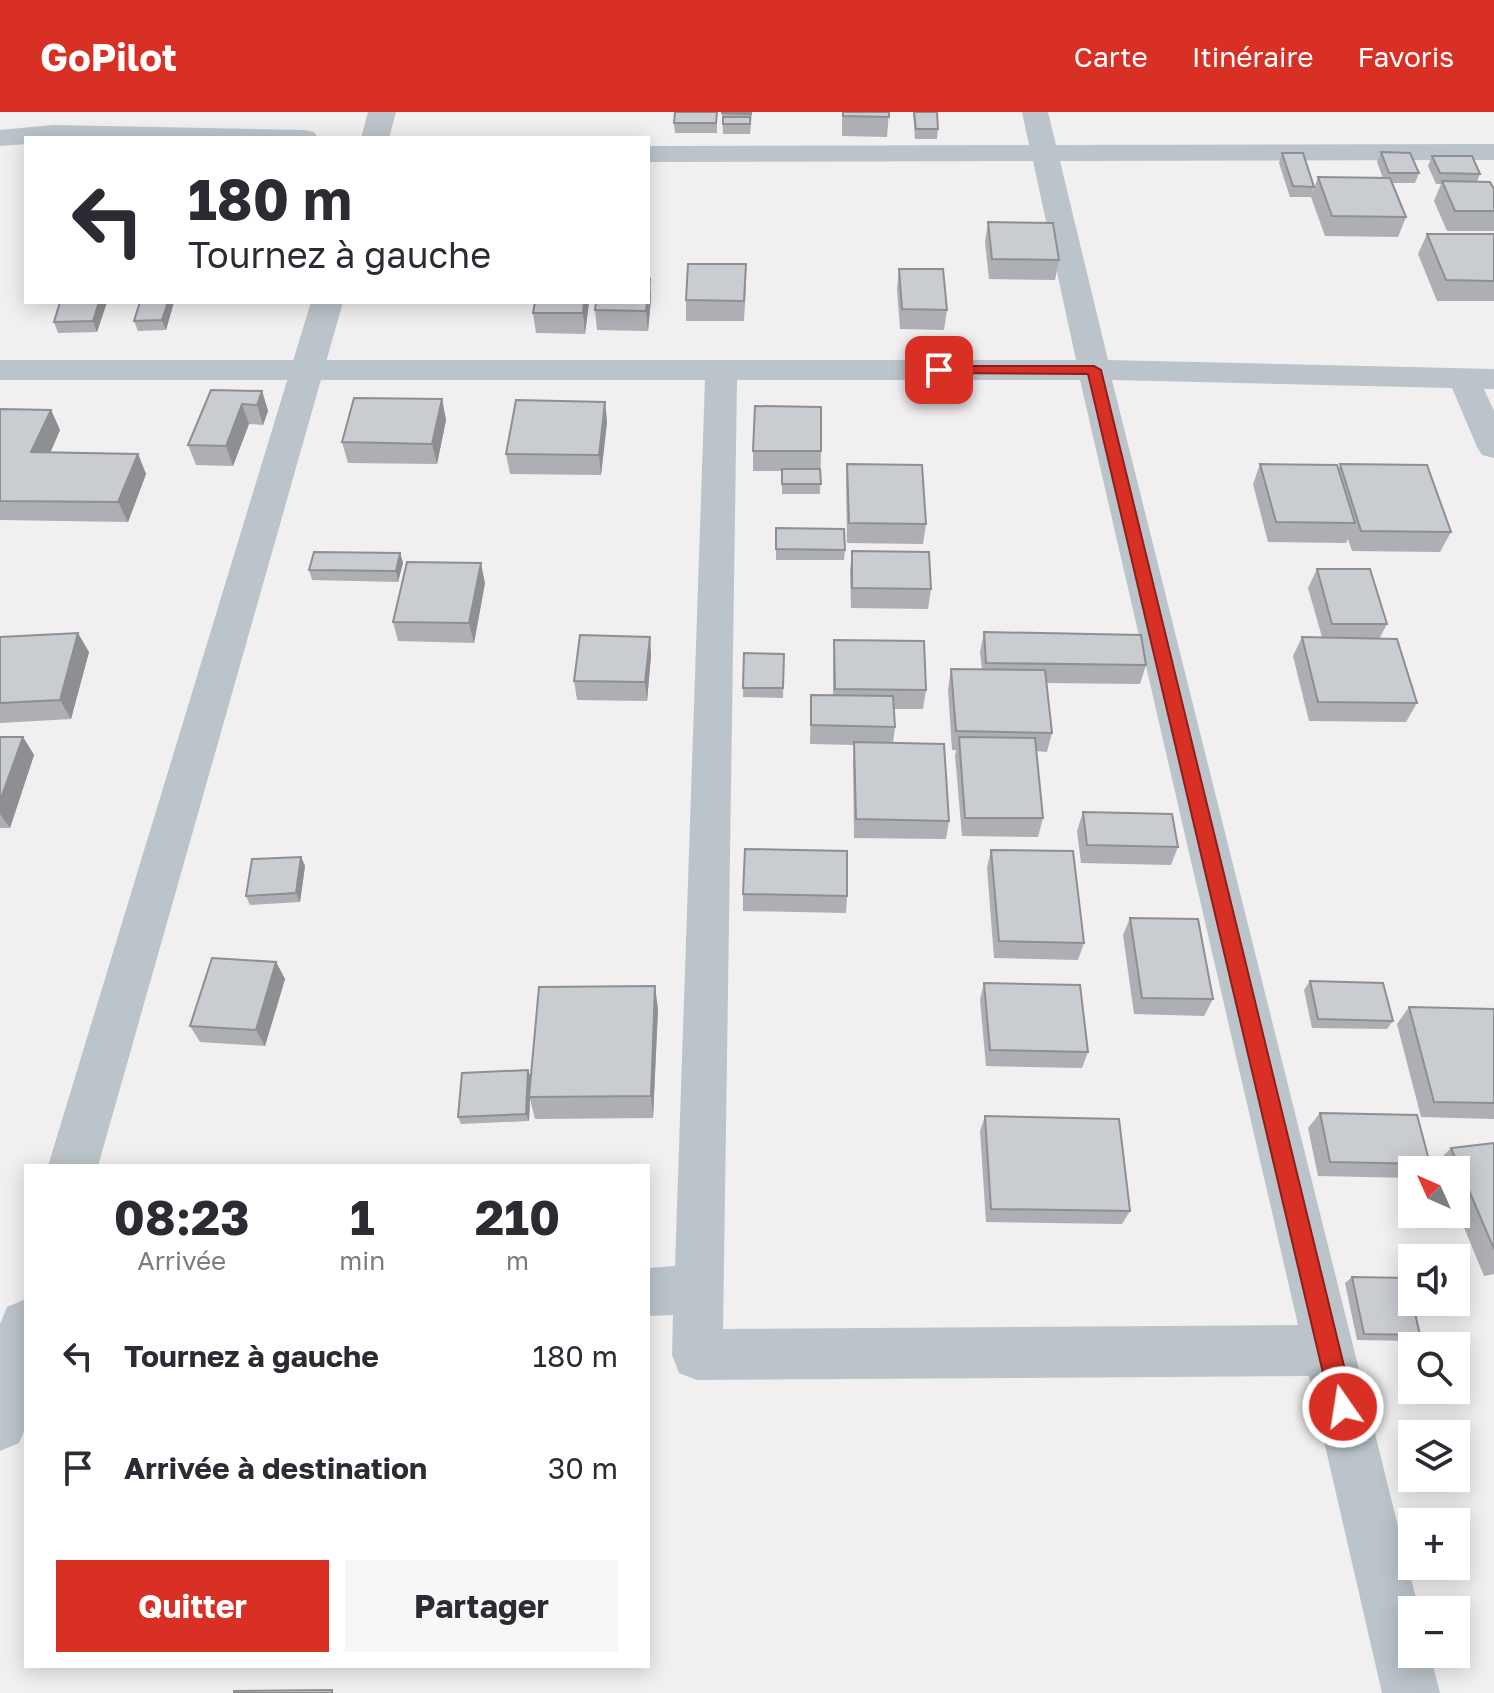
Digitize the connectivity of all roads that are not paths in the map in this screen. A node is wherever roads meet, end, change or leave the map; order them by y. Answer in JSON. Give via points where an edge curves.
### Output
{"nodes":[{"id":1,"x":382,"y":112,"type":"edge"},
{"id":2,"x":1035,"y":112,"type":"edge"},
{"id":3,"x":204,"y":136,"type":"edge"},
{"id":4,"x":376,"y":136,"type":"edge"},
{"id":5,"x":0,"y":138,"type":"edge"},
{"id":6,"x":1494,"y":152,"type":"edge"},
{"id":7,"x":1045,"y":153,"type":"junction"},
{"id":8,"x":650,"y":154,"type":"edge"},
{"id":9,"x":326,"y":304,"type":"edge"},
{"id":10,"x":0,"y":370,"type":"edge"},
{"id":11,"x":308,"y":370,"type":"junction"},
{"id":12,"x":721,"y":370,"type":"junction"},
{"id":13,"x":1094,"y":370,"type":"junction"},
{"id":14,"x":1479,"y":380,"type":"edge"},
{"id":15,"x":1494,"y":447,"type":"edge"},
{"id":16,"x":74,"y":1164,"type":"edge"},
{"id":17,"x":699,"y":1289,"type":"junction"},
{"id":18,"x":650,"y":1292,"type":"edge"},
{"id":19,"x":0,"y":1321,"type":"edge"},
{"id":20,"x":24,"y":1323,"type":"edge"},
{"id":21,"x":24,"y":1331,"type":"edge"},
{"id":22,"x":1329,"y":1350,"type":"junction"},
{"id":23,"x":0,"y":1424,"type":"edge"},
{"id":24,"x":1411,"y":1693,"type":"edge"}],
"edges":[{"from":1,"to":4,"type":"street"},
{"from":2,"to":7,"type":"street"},
{"from":3,"to":5,"type":"street","via":[[53,133]]},
{"from":6,"to":7,"type":"street"},
{"from":7,"to":8,"type":"street"},
{"from":7,"to":13,"type":"street"},
{"from":9,"to":11,"type":"street"},
{"from":10,"to":11,"type":"street"},
{"from":11,"to":12,"type":"street"},
{"from":11,"to":16,"type":"street"},
{"from":12,"to":13,"type":"street"},
{"from":12,"to":17,"type":"street"},
{"from":13,"to":14,"type":"street"},
{"from":13,"to":22,"type":"street"},
{"from":14,"to":15,"type":"street"},
{"from":17,"to":18,"type":"street"},
{"from":17,"to":22,"type":"street","via":[[697,1355]]},
{"from":19,"to":20,"type":"street"},
{"from":21,"to":23,"type":"street"},
{"from":22,"to":24,"type":"street"}]}
